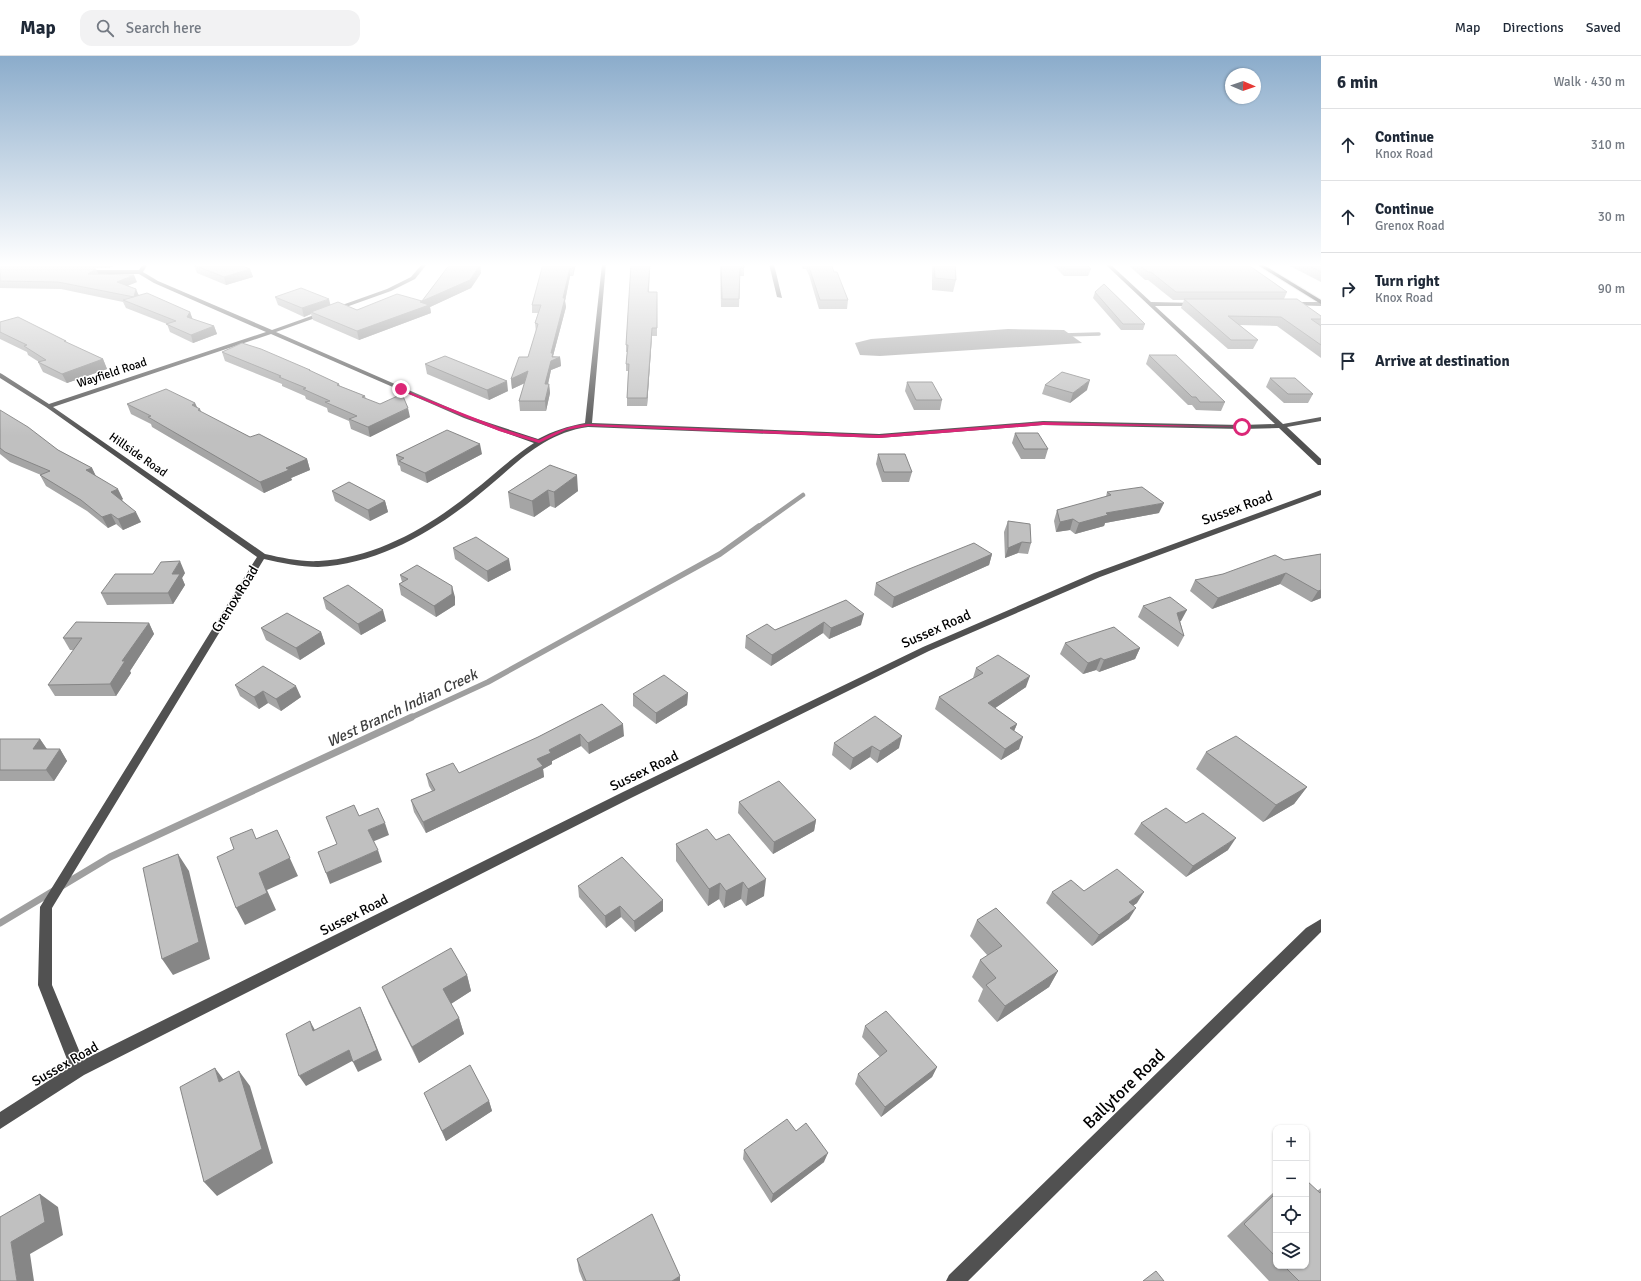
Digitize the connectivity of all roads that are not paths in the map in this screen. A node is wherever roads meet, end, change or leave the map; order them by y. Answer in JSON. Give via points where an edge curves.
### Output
{"nodes":[{"id":1,"x":247,"y":321,"type":"edge"},
{"id":2,"x":302,"y":321,"type":"edge"},
{"id":3,"x":598,"y":321,"type":"edge"},
{"id":4,"x":1169,"y":321,"type":"edge"},
{"id":5,"x":272,"y":332,"type":"junction"},
{"id":6,"x":0,"y":375,"type":"edge"},
{"id":7,"x":48,"y":406,"type":"junction"},
{"id":8,"x":1321,"y":419,"type":"edge"},
{"id":9,"x":588,"y":425,"type":"junction"},
{"id":10,"x":1282,"y":426,"type":"junction"},
{"id":11,"x":539,"y":442,"type":"junction"},
{"id":12,"x":1321,"y":463,"type":"edge"},
{"id":13,"x":1321,"y":492,"type":"edge"},
{"id":14,"x":262,"y":556,"type":"junction"},
{"id":15,"x":1321,"y":925,"type":"edge"},
{"id":16,"x":79,"y":1070,"type":"junction"},
{"id":17,"x":0,"y":1121,"type":"edge"},
{"id":18,"x":955,"y":1281,"type":"edge"}],
"edges":[{"from":1,"to":5,"type":"street"},
{"from":2,"to":5,"type":"street","name":"Wayfield Road"},
{"from":3,"to":9,"type":"street"},
{"from":4,"to":10,"type":"street"},
{"from":5,"to":7,"type":"street","name":"Wayfield Road"},
{"from":5,"to":11,"type":"street","via":[[466,416]]},
{"from":6,"to":7,"type":"street","name":"Hillside Road"},
{"from":7,"to":14,"type":"street","name":"Hillside Road"},
{"from":8,"to":10,"type":"street","name":"Grenox Road"},
{"from":9,"to":10,"type":"street","name":"Grenox Road","via":[[879,436],[1043,424]]},
{"from":9,"to":11,"type":"street","name":"Grenox Road","via":[[564,429]]},
{"from":10,"to":12,"type":"street"},
{"from":11,"to":14,"type":"street","name":"Grenox Road","via":[[448,515],[404,542],[380,551],[329,563],[277,562]]},
{"from":13,"to":16,"type":"street","name":"Sussex Road","via":[[1096,575],[926,649],[627,795]]},
{"from":14,"to":16,"type":"street","name":"Grenox Road","via":[[46,908],[45,985]]},
{"from":15,"to":18,"type":"street","name":"Ballytore Road"},
{"from":16,"to":17,"type":"street","name":"Sussex Road"}]}
